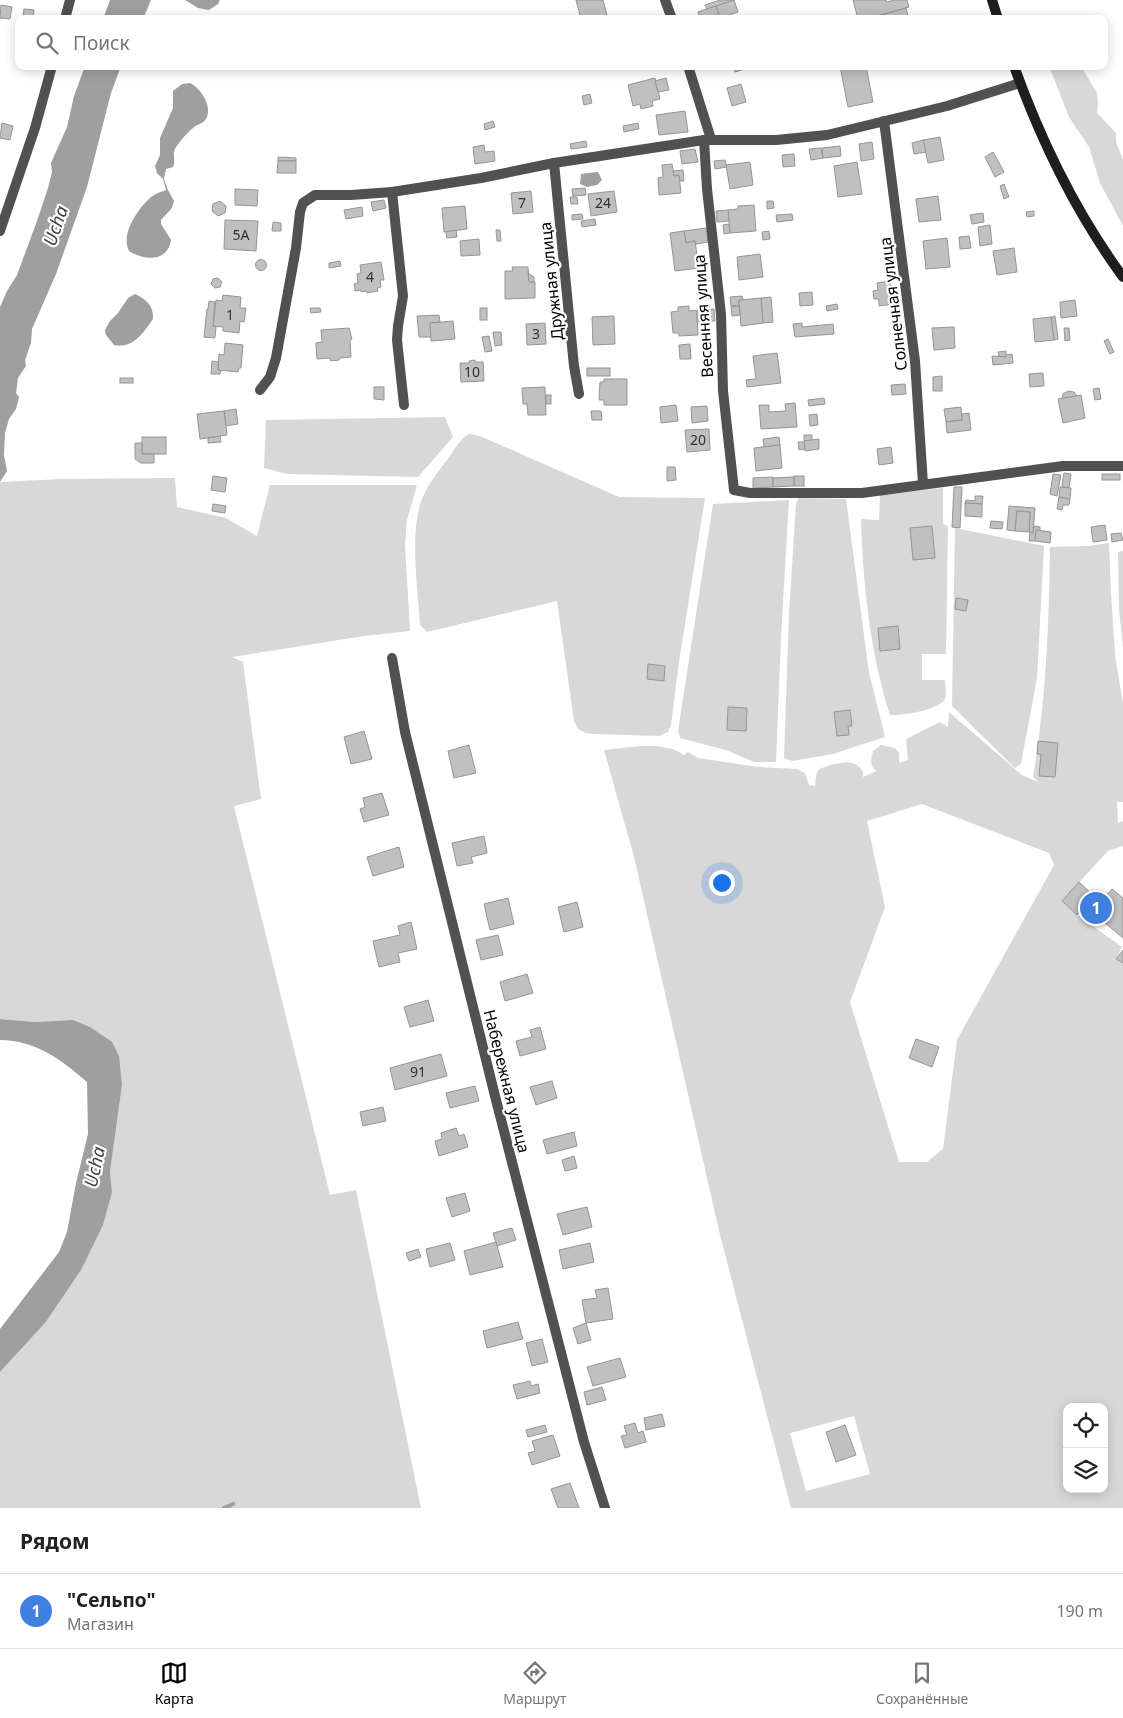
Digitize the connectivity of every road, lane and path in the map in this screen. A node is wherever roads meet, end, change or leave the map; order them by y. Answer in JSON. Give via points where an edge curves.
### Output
{"nodes":[{"id":1,"x":70,"y":0,"type":"edge"},
{"id":2,"x":665,"y":0,"type":"edge"},
{"id":3,"x":992,"y":0,"type":"edge"},
{"id":4,"x":66,"y":15,"type":"edge"},
{"id":5,"x":671,"y":15,"type":"edge"},
{"id":6,"x":997,"y":15,"type":"edge"},
{"id":7,"x":51,"y":70,"type":"edge"},
{"id":8,"x":689,"y":70,"type":"edge"},
{"id":9,"x":1015,"y":70,"type":"edge"},
{"id":10,"x":1020,"y":83,"type":"junction"},
{"id":11,"x":884,"y":121,"type":"junction"},
{"id":12,"x":707,"y":139,"type":"junction"},
{"id":13,"x":554,"y":163,"type":"junction"},
{"id":14,"x":392,"y":192,"type":"junction"},
{"id":15,"x":0,"y":231,"type":"edge"},
{"id":16,"x":1123,"y":277,"type":"edge"},
{"id":17,"x":260,"y":390,"type":"dead end"},
{"id":18,"x":579,"y":394,"type":"dead end"},
{"id":19,"x":404,"y":405,"type":"dead end"},
{"id":20,"x":1123,"y":466,"type":"edge"},
{"id":21,"x":923,"y":484,"type":"junction"},
{"id":22,"x":392,"y":658,"type":"dead end"},
{"id":23,"x":605,"y":1508,"type":"edge"}],
"edges":[{"from":1,"to":4,"type":"street"},
{"from":2,"to":5,"type":"street"},
{"from":3,"to":6,"type":"main road"},
{"from":7,"to":15,"type":"street"},
{"from":8,"to":12,"type":"street","name":"Весенняя улица"},
{"from":9,"to":10,"type":"main road"},
{"from":10,"to":11,"type":"street"},
{"from":10,"to":16,"type":"main road","via":[[1059,173]]},
{"from":11,"to":12,"type":"street","via":[[828,135],[776,140]]},
{"from":11,"to":21,"type":"street","name":"Солнечная улица","via":[[915,361]]},
{"from":12,"to":13,"type":"street"},
{"from":12,"to":21,"type":"street","name":"Весенняя улица","via":[[707,189],[721,314],[723,391],[734,490],[750,493],[862,493]]},
{"from":13,"to":14,"type":"street"},
{"from":13,"to":18,"type":"street","name":"Дружная улица"},
{"from":14,"to":17,"type":"street","via":[[315,195],[303,203],[276,358],[270,376]]},
{"from":14,"to":19,"type":"street","via":[[403,296],[397,340]]},
{"from":20,"to":21,"type":"street","via":[[1063,466]]},
{"from":22,"to":23,"type":"street","name":"Набережная улица","via":[[405,732],[495,1096],[584,1442]]}]}
